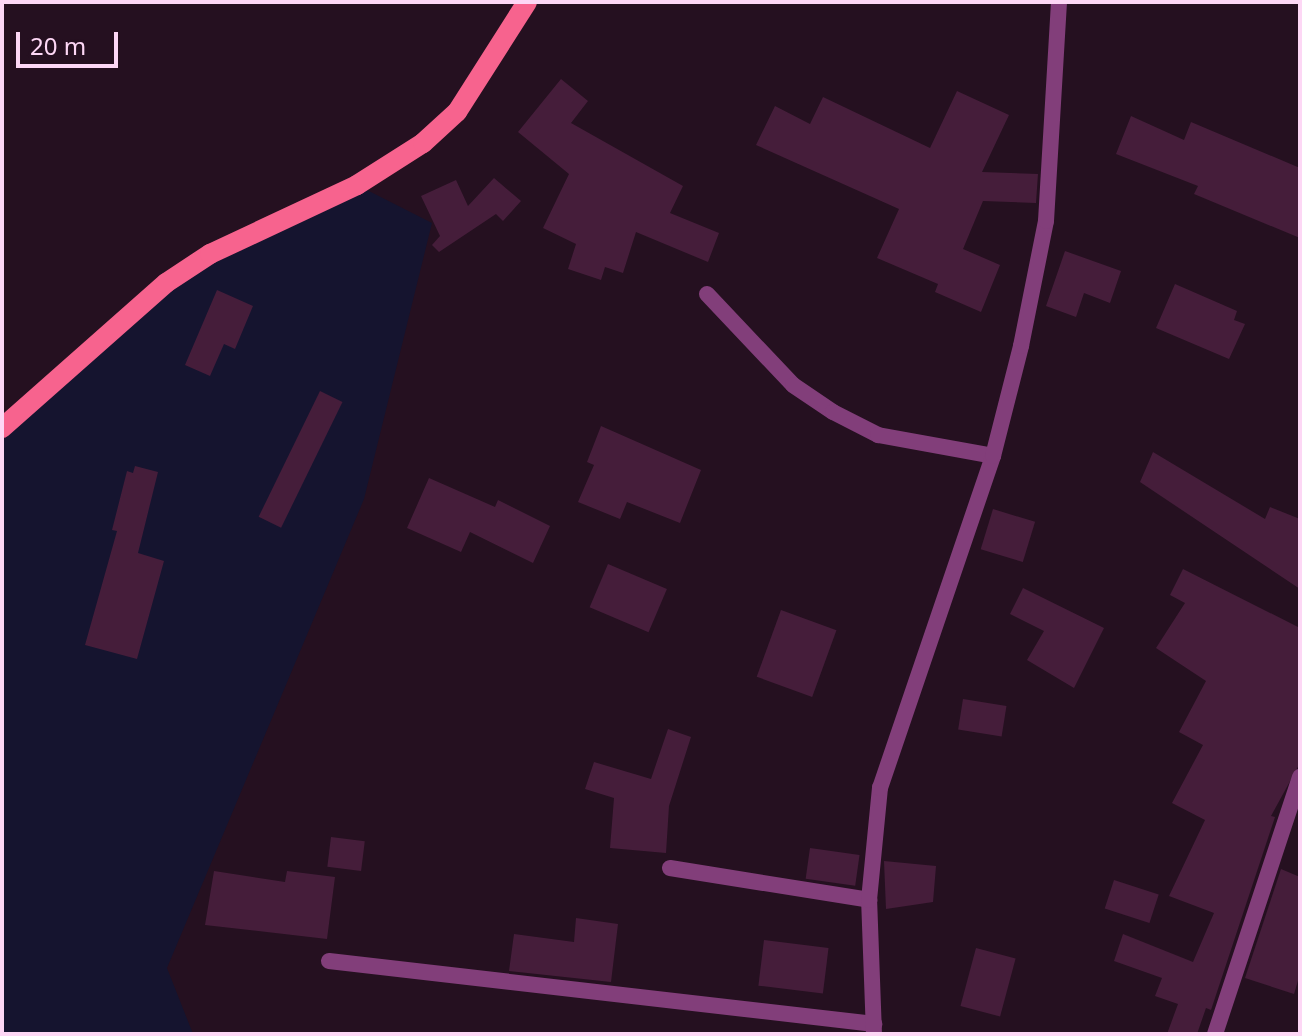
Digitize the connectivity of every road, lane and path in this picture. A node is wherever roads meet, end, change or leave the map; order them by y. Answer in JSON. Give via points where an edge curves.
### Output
{"nodes":[{"id":1,"x":527,"y":2,"type":"edge"},
{"id":2,"x":1059,"y":2,"type":"edge"},
{"id":3,"x":707,"y":294,"type":"dead end"},
{"id":4,"x":2,"y":428,"type":"edge"},
{"id":5,"x":993,"y":456,"type":"junction"},
{"id":6,"x":1300,"y":777,"type":"edge"},
{"id":7,"x":670,"y":868,"type":"dead end"},
{"id":8,"x":869,"y":900,"type":"junction"},
{"id":9,"x":329,"y":961,"type":"dead end"},
{"id":10,"x":874,"y":1029,"type":"edge"},
{"id":11,"x":1215,"y":1034,"type":"edge"}],
"edges":[{"from":1,"to":4,"type":"main road","via":[[457,112],[423,143],[357,185],[210,254],[166,283]]},
{"from":2,"to":5,"type":"street","via":[[1046,221]]},
{"from":3,"to":5,"type":"street","via":[[793,385],[833,412],[878,435]]},
{"from":5,"to":8,"type":"street","via":[[880,788]]},
{"from":6,"to":11,"type":"street"},
{"from":7,"to":8,"type":"street"},
{"from":8,"to":10,"type":"street"},
{"from":9,"to":10,"type":"street"}]}
